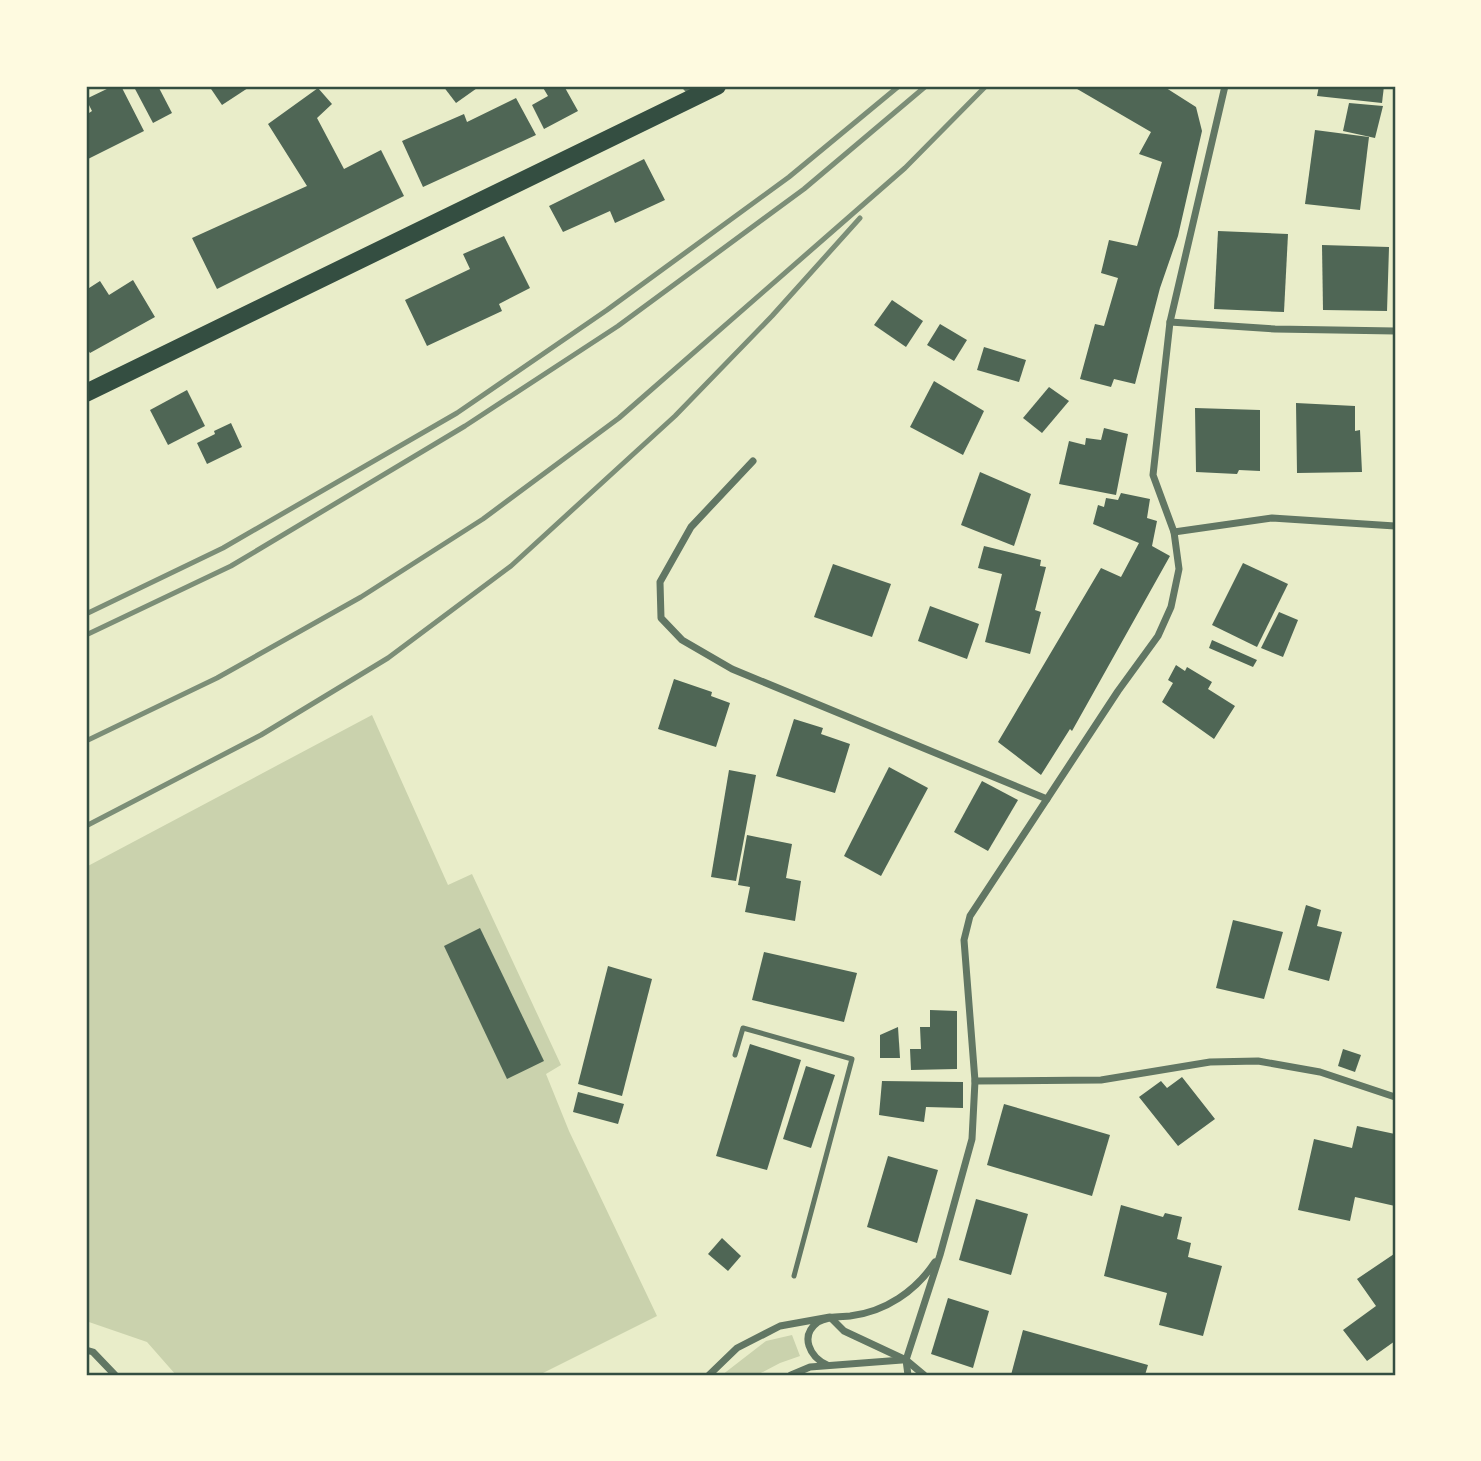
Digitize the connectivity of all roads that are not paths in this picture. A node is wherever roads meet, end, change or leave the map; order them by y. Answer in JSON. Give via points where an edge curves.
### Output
{"nodes":[{"id":1,"x":717,"y":86,"type":"edge"},
{"id":2,"x":1225,"y":86,"type":"edge"},
{"id":3,"x":690,"y":92,"type":"edge"},
{"id":4,"x":1170,"y":322,"type":"junction"},
{"id":5,"x":1395,"y":331,"type":"edge"},
{"id":6,"x":86,"y":393,"type":"edge"},
{"id":7,"x":753,"y":461,"type":"dead end"},
{"id":8,"x":1395,"y":526,"type":"edge"},
{"id":9,"x":1174,"y":532,"type":"junction"},
{"id":10,"x":1047,"y":799,"type":"junction"},
{"id":11,"x":735,"y":1055,"type":"dead end"},
{"id":12,"x":975,"y":1081,"type":"junction"},
{"id":13,"x":1395,"y":1097,"type":"edge"},
{"id":14,"x":940,"y":1255,"type":"junction"},
{"id":15,"x":794,"y":1276,"type":"dead end"},
{"id":16,"x":830,"y":1317,"type":"junction"},
{"id":17,"x":86,"y":1350,"type":"edge"},
{"id":18,"x":906,"y":1360,"type":"junction"},
{"id":19,"x":827,"y":1364,"type":"junction"},
{"id":20,"x":115,"y":1375,"type":"edge"},
{"id":21,"x":709,"y":1375,"type":"edge"},
{"id":22,"x":791,"y":1375,"type":"edge"},
{"id":23,"x":908,"y":1375,"type":"edge"},
{"id":24,"x":924,"y":1375,"type":"edge"}],
"edges":[{"from":1,"to":3,"type":"main road"},
{"from":2,"to":4,"type":"street"},
{"from":3,"to":6,"type":"main road"},
{"from":4,"to":5,"type":"street"},
{"from":4,"to":9,"type":"street","via":[[1153,475]]},
{"from":7,"to":10,"type":"street","via":[[691,527],[660,582],[661,618],[682,640],[732,669]]},
{"from":8,"to":9,"type":"street","via":[[1272,518]]},
{"from":9,"to":10,"type":"street","via":[[1180,569],[1158,635]]},
{"from":10,"to":12,"type":"street","via":[[970,916],[964,940]]},
{"from":11,"to":15,"type":"lane","via":[[743,1028],[852,1059]]},
{"from":12,"to":13,"type":"street","via":[[1101,1080],[1210,1062],[1258,1062],[1320,1072]]},
{"from":12,"to":14,"type":"street","via":[[972,1139]]},
{"from":14,"to":16,"type":"street","via":[[927,1274],[894,1302],[874,1311]]},
{"from":14,"to":18,"type":"street"},
{"from":16,"to":18,"type":"street","via":[[844,1331]]},
{"from":16,"to":19,"type":"street","via":[[811,1329],[808,1340],[817,1360]]},
{"from":16,"to":21,"type":"street","via":[[780,1326],[737,1348]]},
{"from":17,"to":20,"type":"street"},
{"from":18,"to":19,"type":"street"},
{"from":18,"to":23,"type":"street"},
{"from":18,"to":24,"type":"street"},
{"from":19,"to":22,"type":"street"}]}
